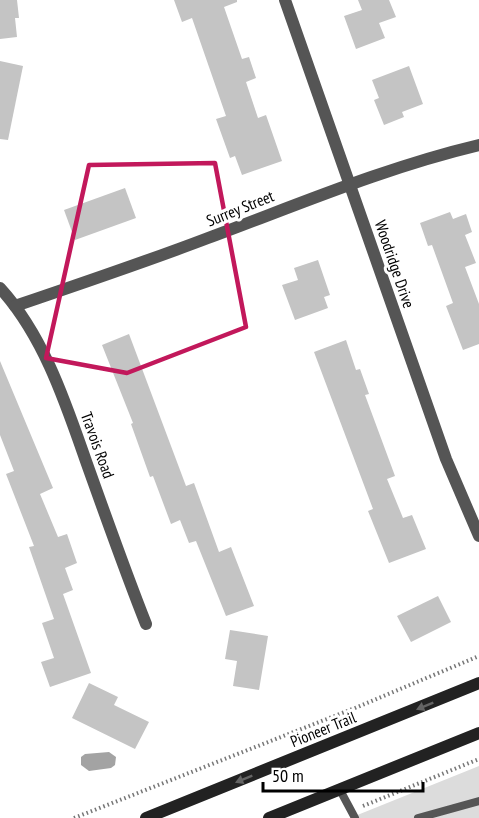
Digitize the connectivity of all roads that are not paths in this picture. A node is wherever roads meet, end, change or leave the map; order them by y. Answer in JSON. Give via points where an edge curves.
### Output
{"nodes":[{"id":1,"x":285,"y":0,"type":"edge"},
{"id":2,"x":479,"y":145,"type":"edge"},
{"id":3,"x":350,"y":186,"type":"junction"},
{"id":4,"x":0,"y":288,"type":"edge"},
{"id":5,"x":15,"y":306,"type":"junction"},
{"id":6,"x":479,"y":536,"type":"edge"},
{"id":7,"x":146,"y":624,"type":"dead end"},
{"id":8,"x":479,"y":683,"type":"edge"},
{"id":9,"x":479,"y":733,"type":"edge"},
{"id":10,"x":340,"y":790,"type":"junction"},
{"id":11,"x":479,"y":801,"type":"edge"},
{"id":12,"x":353,"y":814,"type":"edge"},
{"id":13,"x":451,"y":814,"type":"edge"},
{"id":14,"x":146,"y":818,"type":"edge"},
{"id":15,"x":269,"y":818,"type":"edge"},
{"id":16,"x":418,"y":818,"type":"edge"}],
"edges":[{"from":1,"to":3,"type":"street","name":"Woodridge Drive"},
{"from":2,"to":3,"type":"street","name":"Surrey Street"},
{"from":3,"to":5,"type":"street","name":"Surrey Street"},
{"from":3,"to":6,"type":"street","name":"Woodridge Drive","via":[[446,459]]},
{"from":4,"to":5,"type":"street","name":"Travois Road"},
{"from":5,"to":7,"type":"street","name":"Travois Road","via":[[64,399]]},
{"from":8,"to":14,"type":"main road","name":"Pioneer Trail","one_way":true},
{"from":9,"to":10,"type":"main road"},
{"from":10,"to":12,"type":"lane"},
{"from":10,"to":15,"type":"main road"},
{"from":11,"to":13,"type":"lane"},
{"from":13,"to":16,"type":"lane"}]}
